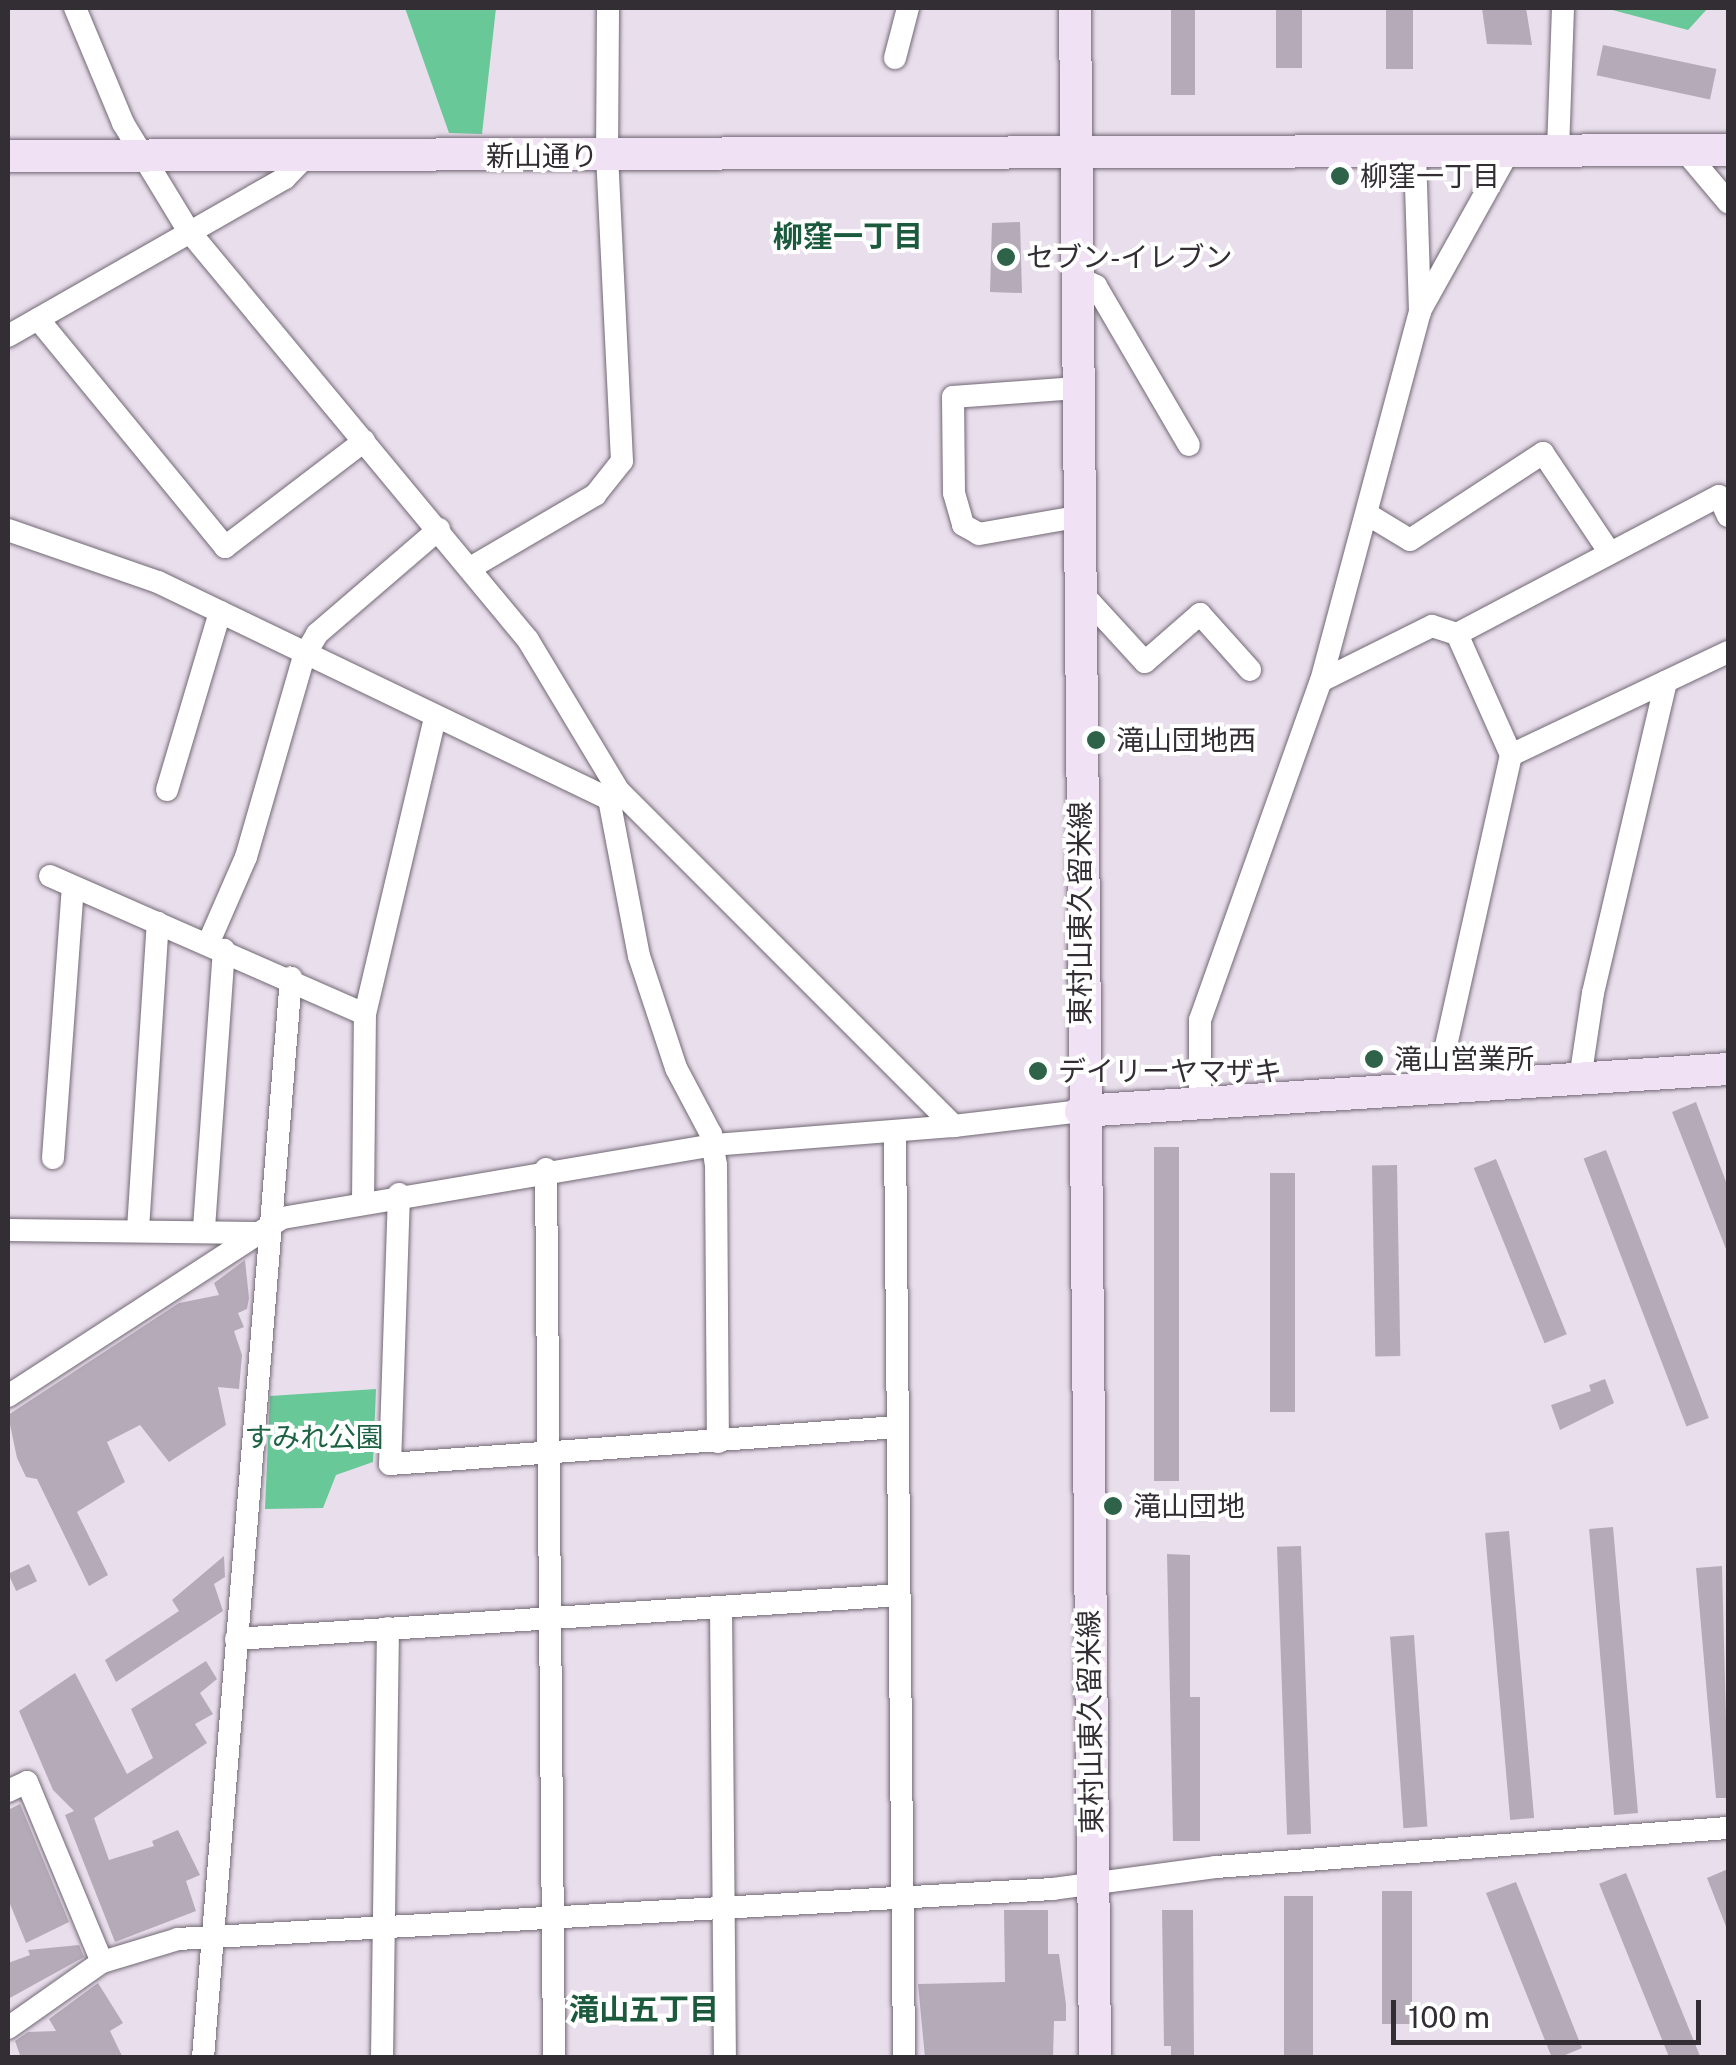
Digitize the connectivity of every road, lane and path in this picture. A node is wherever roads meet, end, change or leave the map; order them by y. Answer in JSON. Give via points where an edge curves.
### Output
{"nodes":[{"id":1,"x":76,"y":8,"type":"edge"},
{"id":2,"x":608,"y":8,"type":"edge"},
{"id":3,"x":908,"y":8,"type":"edge"},
{"id":4,"x":1075,"y":8,"type":"edge"},
{"id":5,"x":1562,"y":8,"type":"edge"},
{"id":6,"x":894,"y":58,"type":"dead end"},
{"id":7,"x":1728,"y":150,"type":"edge"},
{"id":8,"x":1509,"y":151,"type":"junction"},
{"id":9,"x":1558,"y":151,"type":"junction"},
{"id":10,"x":1685,"y":151,"type":"junction"},
{"id":11,"x":142,"y":154,"type":"junction"},
{"id":12,"x":1416,"y":154,"type":"junction"},
{"id":13,"x":307,"y":155,"type":"junction"},
{"id":14,"x":8,"y":156,"type":"edge"},
{"id":15,"x":608,"y":156,"type":"junction"},
{"id":16,"x":1077,"y":156,"type":"junction"},
{"id":17,"x":1728,"y":202,"type":"edge"},
{"id":18,"x":188,"y":230,"type":"junction"},
{"id":19,"x":1078,"y":277,"type":"junction"},
{"id":20,"x":1420,"y":312,"type":"junction"},
{"id":21,"x":38,"y":319,"type":"junction"},
{"id":22,"x":8,"y":336,"type":"edge"},
{"id":23,"x":1076,"y":388,"type":"junction"},
{"id":24,"x":364,"y":441,"type":"junction"},
{"id":25,"x":1189,"y":445,"type":"dead end"},
{"id":26,"x":1367,"y":514,"type":"junction"},
{"id":27,"x":1728,"y":516,"type":"edge"},
{"id":28,"x":1076,"y":518,"type":"junction"},
{"id":29,"x":8,"y":530,"type":"edge"},
{"id":30,"x":439,"y":530,"type":"junction"},
{"id":31,"x":1610,"y":553,"type":"junction"},
{"id":32,"x":472,"y":568,"type":"junction"},
{"id":33,"x":1078,"y":589,"type":"junction"},
{"id":34,"x":220,"y":612,"type":"junction"},
{"id":35,"x":1457,"y":634,"type":"junction"},
{"id":36,"x":1728,"y":652,"type":"edge"},
{"id":37,"x":304,"y":656,"type":"junction"},
{"id":38,"x":1250,"y":670,"type":"dead end"},
{"id":39,"x":1321,"y":681,"type":"junction"},
{"id":40,"x":1666,"y":681,"type":"junction"},
{"id":41,"x":436,"y":718,"type":"junction"},
{"id":42,"x":1512,"y":754,"type":"junction"},
{"id":43,"x":167,"y":790,"type":"dead end"},
{"id":44,"x":614,"y":795,"type":"junction"},
{"id":45,"x":50,"y":876,"type":"dead end"},
{"id":46,"x":72,"y":888,"type":"junction"},
{"id":47,"x":158,"y":923,"type":"junction"},
{"id":48,"x":216,"y":947,"type":"junction"},
{"id":49,"x":291,"y":978,"type":"junction"},
{"id":50,"x":365,"y":1014,"type":"junction"},
{"id":51,"x":1728,"y":1065,"type":"edge"},
{"id":52,"x":1580,"y":1080,"type":"junction"},
{"id":53,"x":1436,"y":1090,"type":"junction"},
{"id":54,"x":1200,"y":1104,"type":"junction"},
{"id":55,"x":1082,"y":1111,"type":"junction"},
{"id":56,"x":954,"y":1126,"type":"junction"},
{"id":57,"x":895,"y":1134,"type":"junction"},
{"id":58,"x":713,"y":1145,"type":"junction"},
{"id":59,"x":53,"y":1158,"type":"dead end"},
{"id":60,"x":546,"y":1169,"type":"junction"},
{"id":61,"x":398,"y":1194,"type":"junction"},
{"id":62,"x":363,"y":1201,"type":"junction"},
{"id":63,"x":204,"y":1228,"type":"junction"},
{"id":64,"x":266,"y":1228,"type":"junction"},
{"id":65,"x":138,"y":1229,"type":"junction"},
{"id":66,"x":8,"y":1230,"type":"edge"},
{"id":67,"x":8,"y":1396,"type":"edge"},
{"id":68,"x":897,"y":1427,"type":"junction"},
{"id":69,"x":718,"y":1442,"type":"junction"},
{"id":70,"x":549,"y":1455,"type":"junction"},
{"id":71,"x":900,"y":1595,"type":"junction"},
{"id":72,"x":721,"y":1607,"type":"junction"},
{"id":73,"x":550,"y":1619,"type":"junction"},
{"id":74,"x":388,"y":1628,"type":"junction"},
{"id":75,"x":236,"y":1639,"type":"junction"},
{"id":76,"x":8,"y":1791,"type":"edge"},
{"id":77,"x":1728,"y":1828,"type":"edge"},
{"id":78,"x":1092,"y":1885,"type":"junction"},
{"id":79,"x":902,"y":1894,"type":"junction"},
{"id":80,"x":726,"y":1906,"type":"junction"},
{"id":81,"x":553,"y":1914,"type":"junction"},
{"id":82,"x":386,"y":1928,"type":"junction"},
{"id":83,"x":210,"y":1937,"type":"junction"},
{"id":84,"x":102,"y":1962,"type":"junction"},
{"id":85,"x":8,"y":2028,"type":"edge"},
{"id":86,"x":203,"y":2058,"type":"edge"},
{"id":87,"x":382,"y":2058,"type":"edge"},
{"id":88,"x":554,"y":2058,"type":"edge"},
{"id":89,"x":725,"y":2058,"type":"edge"},
{"id":90,"x":904,"y":2058,"type":"edge"},
{"id":91,"x":1095,"y":2058,"type":"edge"}],
"edges":[{"from":1,"to":11,"type":"street"},
{"from":2,"to":15,"type":"street"},
{"from":3,"to":6,"type":"street"},
{"from":4,"to":16,"type":"street","name":"東村山東久留米線"},
{"from":5,"to":9,"type":"street"},
{"from":7,"to":10,"type":"street","name":"新山通り"},
{"from":8,"to":9,"type":"street","name":"新山通り"},
{"from":8,"to":12,"type":"street","name":"新山通り"},
{"from":8,"to":20,"type":"street"},
{"from":9,"to":10,"type":"street","name":"新山通り"},
{"from":10,"to":17,"type":"street"},
{"from":11,"to":13,"type":"street","name":"新山通り"},
{"from":11,"to":14,"type":"street","name":"新山通り"},
{"from":11,"to":18,"type":"street"},
{"from":12,"to":16,"type":"street","name":"新山通り"},
{"from":12,"to":20,"type":"street"},
{"from":13,"to":15,"type":"street","name":"新山通り"},
{"from":13,"to":18,"type":"street","via":[[284,178]]},
{"from":15,"to":16,"type":"street","name":"新山通り"},
{"from":15,"to":32,"type":"street","via":[[622,461],[595,494]]},
{"from":16,"to":19,"type":"street","name":"東村山東久留米線"},
{"from":18,"to":21,"type":"street"},
{"from":18,"to":24,"type":"street"},
{"from":19,"to":23,"type":"street","name":"東村山東久留米線"},
{"from":19,"to":25,"type":"street","via":[[1096,286]]},
{"from":20,"to":26,"type":"street"},
{"from":21,"to":22,"type":"street"},
{"from":21,"to":24,"type":"street","via":[[225,547]]},
{"from":23,"to":28,"type":"street","name":"東村山東久留米線"},
{"from":23,"to":28,"type":"street","via":[[953,397],[954,492],[963,525],[979,534]]},
{"from":24,"to":30,"type":"street"},
{"from":26,"to":31,"type":"street","via":[[1410,540],[1543,453]]},
{"from":26,"to":39,"type":"street"},
{"from":27,"to":31,"type":"street","via":[[1719,496]]},
{"from":28,"to":33,"type":"street","name":"東村山東久留米線"},
{"from":29,"to":34,"type":"street","via":[[158,582]]},
{"from":30,"to":32,"type":"street"},
{"from":30,"to":37,"type":"street","via":[[318,634]]},
{"from":31,"to":35,"type":"street"},
{"from":32,"to":44,"type":"street","via":[[528,640]]},
{"from":33,"to":38,"type":"street","via":[[1146,662],[1200,614]]},
{"from":33,"to":55,"type":"street","name":"東村山東久留米線"},
{"from":34,"to":37,"type":"street"},
{"from":34,"to":43,"type":"street"},
{"from":35,"to":39,"type":"street","via":[[1432,626]]},
{"from":35,"to":42,"type":"street"},
{"from":36,"to":40,"type":"street"},
{"from":37,"to":41,"type":"street"},
{"from":37,"to":48,"type":"street"},
{"from":39,"to":54,"type":"street","via":[[1200,1020]]},
{"from":40,"to":42,"type":"street"},
{"from":40,"to":52,"type":"street","via":[[1593,993]]},
{"from":41,"to":44,"type":"street"},
{"from":41,"to":50,"type":"street"},
{"from":42,"to":53,"type":"street"},
{"from":44,"to":56,"type":"street"},
{"from":44,"to":58,"type":"street","via":[[639,956],[676,1068]]},
{"from":45,"to":46,"type":"street"},
{"from":46,"to":47,"type":"street"},
{"from":46,"to":59,"type":"street"},
{"from":47,"to":48,"type":"street"},
{"from":47,"to":65,"type":"street"},
{"from":48,"to":49,"type":"street"},
{"from":48,"to":63,"type":"street"},
{"from":49,"to":50,"type":"street"},
{"from":49,"to":64,"type":"street"},
{"from":50,"to":62,"type":"street"},
{"from":51,"to":52,"type":"street"},
{"from":52,"to":53,"type":"street"},
{"from":53,"to":54,"type":"street"},
{"from":54,"to":55,"type":"street"},
{"from":55,"to":56,"type":"street"},
{"from":55,"to":78,"type":"street","name":"東村山東久留米線"},
{"from":56,"to":57,"type":"street"},
{"from":57,"to":58,"type":"street"},
{"from":57,"to":68,"type":"street"},
{"from":58,"to":60,"type":"street"},
{"from":58,"to":69,"type":"street"},
{"from":60,"to":61,"type":"street"},
{"from":60,"to":70,"type":"street"},
{"from":61,"to":62,"type":"street"},
{"from":61,"to":70,"type":"street","via":[[390,1464]]},
{"from":62,"to":64,"type":"street"},
{"from":63,"to":64,"type":"street"},
{"from":63,"to":65,"type":"street"},
{"from":64,"to":67,"type":"street"},
{"from":64,"to":75,"type":"street"},
{"from":65,"to":66,"type":"street"},
{"from":68,"to":69,"type":"street"},
{"from":68,"to":71,"type":"street"},
{"from":69,"to":70,"type":"street"},
{"from":70,"to":73,"type":"street"},
{"from":71,"to":72,"type":"street"},
{"from":71,"to":79,"type":"street"},
{"from":72,"to":73,"type":"street"},
{"from":72,"to":80,"type":"street"},
{"from":73,"to":74,"type":"street"},
{"from":73,"to":81,"type":"street"},
{"from":74,"to":75,"type":"street"},
{"from":74,"to":82,"type":"street"},
{"from":75,"to":83,"type":"street"},
{"from":76,"to":84,"type":"street","via":[[27,1782]]},
{"from":77,"to":78,"type":"street","via":[[1216,1867]]},
{"from":78,"to":79,"type":"street"},
{"from":78,"to":91,"type":"street","name":"東村山東久留米線"},
{"from":79,"to":80,"type":"street"},
{"from":79,"to":90,"type":"street"},
{"from":80,"to":81,"type":"street"},
{"from":80,"to":89,"type":"street"},
{"from":81,"to":82,"type":"street"},
{"from":81,"to":88,"type":"street"},
{"from":82,"to":83,"type":"street"},
{"from":82,"to":87,"type":"street"},
{"from":83,"to":84,"type":"street","via":[[178,1939]]},
{"from":83,"to":86,"type":"street"},
{"from":84,"to":85,"type":"street"}]}
